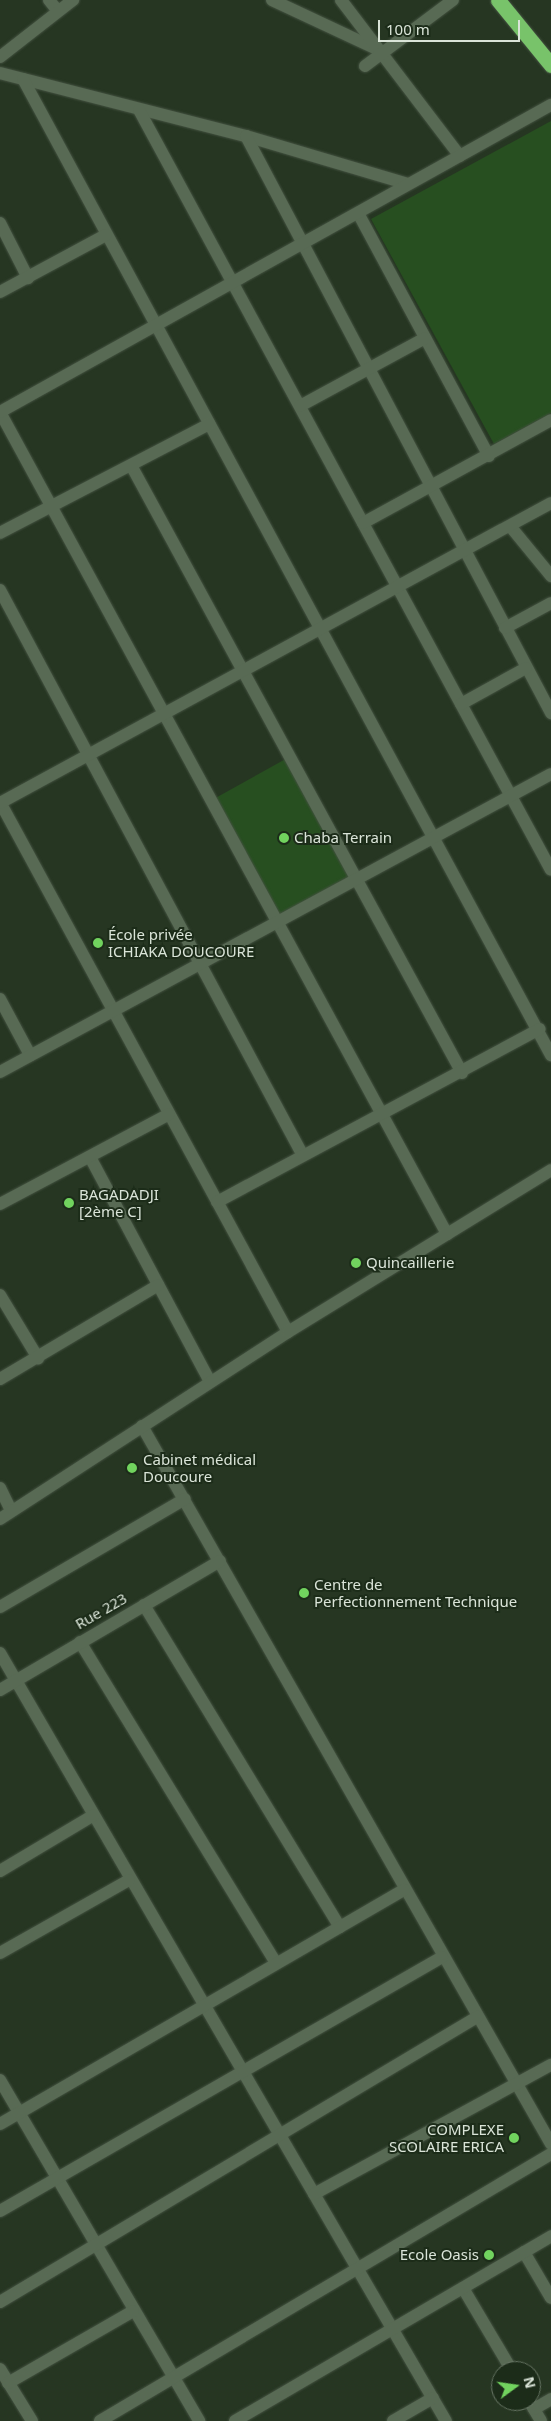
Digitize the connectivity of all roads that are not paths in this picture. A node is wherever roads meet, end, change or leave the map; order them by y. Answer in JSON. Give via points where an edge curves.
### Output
{"nodes":[{"id":1,"x":49,"y":0,"type":"edge"},
{"id":2,"x":73,"y":0,"type":"edge"},
{"id":3,"x":272,"y":0,"type":"edge"},
{"id":4,"x":341,"y":0,"type":"edge"},
{"id":5,"x":453,"y":0,"type":"edge"},
{"id":6,"x":498,"y":0,"type":"edge"},
{"id":7,"x":58,"y":11,"type":"junction"},
{"id":8,"x":384,"y":52,"type":"junction"},
{"id":9,"x":0,"y":57,"type":"edge"},
{"id":10,"x":551,"y":65,"type":"edge"},
{"id":11,"x":365,"y":66,"type":"dead end"},
{"id":12,"x":0,"y":73,"type":"edge"},
{"id":13,"x":23,"y":79,"type":"junction"},
{"id":14,"x":551,"y":105,"type":"edge"},
{"id":15,"x":139,"y":110,"type":"junction"},
{"id":16,"x":246,"y":136,"type":"junction"},
{"id":17,"x":460,"y":156,"type":"junction"},
{"id":18,"x":408,"y":184,"type":"junction"},
{"id":19,"x":358,"y":212,"type":"junction"},
{"id":20,"x":0,"y":223,"type":"edge"},
{"id":21,"x":106,"y":235,"type":"junction"},
{"id":22,"x":302,"y":244,"type":"junction"},
{"id":23,"x":28,"y":278,"type":"junction"},
{"id":24,"x":234,"y":282,"type":"junction"},
{"id":25,"x":0,"y":292,"type":"edge"},
{"id":26,"x":156,"y":325,"type":"junction"},
{"id":27,"x":426,"y":338,"type":"junction"},
{"id":28,"x":366,"y":369,"type":"junction"},
{"id":29,"x":300,"y":406,"type":"junction"},
{"id":30,"x":0,"y":412,"type":"edge"},
{"id":31,"x":551,"y":420,"type":"edge"},
{"id":32,"x":209,"y":424,"type":"junction"},
{"id":33,"x":489,"y":456,"type":"junction"},
{"id":34,"x":132,"y":467,"type":"junction"},
{"id":35,"x":429,"y":488,"type":"junction"},
{"id":36,"x":551,"y":503,"type":"edge"},
{"id":37,"x":52,"y":505,"type":"junction"},
{"id":38,"x":363,"y":523,"type":"junction"},
{"id":39,"x":510,"y":526,"type":"junction"},
{"id":40,"x":0,"y":534,"type":"edge"},
{"id":41,"x":463,"y":552,"type":"junction"},
{"id":42,"x":551,"y":576,"type":"edge"},
{"id":43,"x":398,"y":586,"type":"junction"},
{"id":44,"x":0,"y":590,"type":"edge"},
{"id":45,"x":551,"y":603,"type":"edge"},
{"id":46,"x":320,"y":628,"type":"junction"},
{"id":47,"x":505,"y":628,"type":"junction"},
{"id":48,"x":526,"y":668,"type":"junction"},
{"id":49,"x":245,"y":671,"type":"junction"},
{"id":50,"x":461,"y":704,"type":"junction"},
{"id":51,"x":164,"y":711,"type":"junction"},
{"id":52,"x":551,"y":711,"type":"edge"},
{"id":53,"x":87,"y":752,"type":"junction"},
{"id":54,"x":551,"y":774,"type":"edge"},
{"id":55,"x":511,"y":796,"type":"junction"},
{"id":56,"x":0,"y":802,"type":"edge"},
{"id":57,"x":434,"y":837,"type":"junction"},
{"id":58,"x":549,"y":863,"type":"edge"},
{"id":59,"x":357,"y":876,"type":"junction"},
{"id":60,"x":277,"y":920,"type":"junction"},
{"id":61,"x":199,"y":961,"type":"junction"},
{"id":62,"x":0,"y":998,"type":"edge"},
{"id":63,"x":113,"y":1010,"type":"junction"},
{"id":64,"x":539,"y":1030,"type":"junction"},
{"id":65,"x":551,"y":1055,"type":"edge"},
{"id":66,"x":30,"y":1056,"type":"junction"},
{"id":67,"x":0,"y":1072,"type":"edge"},
{"id":68,"x":462,"y":1073,"type":"junction"},
{"id":69,"x":381,"y":1112,"type":"junction"},
{"id":70,"x":169,"y":1114,"type":"junction"},
{"id":71,"x":302,"y":1154,"type":"junction"},
{"id":72,"x":90,"y":1157,"type":"junction"},
{"id":73,"x":551,"y":1170,"type":"edge"},
{"id":74,"x":217,"y":1202,"type":"junction"},
{"id":75,"x":0,"y":1204,"type":"edge"},
{"id":76,"x":447,"y":1234,"type":"junction"},
{"id":77,"x":158,"y":1285,"type":"junction"},
{"id":78,"x":0,"y":1295,"type":"edge"},
{"id":79,"x":288,"y":1332,"type":"junction"},
{"id":80,"x":38,"y":1358,"type":"junction"},
{"id":81,"x":0,"y":1379,"type":"edge"},
{"id":82,"x":210,"y":1382,"type":"junction"},
{"id":83,"x":142,"y":1426,"type":"junction"},
{"id":84,"x":0,"y":1488,"type":"edge"},
{"id":85,"x":185,"y":1499,"type":"junction"},
{"id":86,"x":11,"y":1511,"type":"junction"},
{"id":87,"x":0,"y":1519,"type":"edge"},
{"id":88,"x":220,"y":1561,"type":"junction"},
{"id":89,"x":144,"y":1605,"type":"junction"},
{"id":90,"x":0,"y":1607,"type":"edge"},
{"id":91,"x":80,"y":1642,"type":"junction"},
{"id":92,"x":0,"y":1653,"type":"edge"},
{"id":93,"x":16,"y":1681,"type":"junction"},
{"id":94,"x":0,"y":1690,"type":"edge"},
{"id":95,"x":94,"y":1815,"type":"junction"},
{"id":96,"x":0,"y":1871,"type":"edge"},
{"id":97,"x":129,"y":1880,"type":"junction"},
{"id":98,"x":404,"y":1890,"type":"junction"},
{"id":99,"x":340,"y":1926,"type":"junction"},
{"id":100,"x":0,"y":1953,"type":"edge"},
{"id":101,"x":442,"y":1957,"type":"junction"},
{"id":102,"x":276,"y":1963,"type":"junction"},
{"id":103,"x":205,"y":2005,"type":"junction"},
{"id":104,"x":477,"y":2017,"type":"junction"},
{"id":105,"x":551,"y":2065,"type":"edge"},
{"id":106,"x":243,"y":2071,"type":"junction"},
{"id":107,"x":0,"y":2080,"type":"edge"},
{"id":108,"x":516,"y":2084,"type":"junction"},
{"id":109,"x":20,"y":2113,"type":"junction"},
{"id":110,"x":0,"y":2124,"type":"edge"},
{"id":111,"x":280,"y":2134,"type":"junction"},
{"id":112,"x":551,"y":2144,"type":"edge"},
{"id":113,"x":551,"y":2154,"type":"edge"},
{"id":114,"x":57,"y":2178,"type":"junction"},
{"id":115,"x":314,"y":2194,"type":"junction"},
{"id":116,"x":0,"y":2211,"type":"edge"},
{"id":117,"x":551,"y":2236,"type":"edge"},
{"id":118,"x":96,"y":2244,"type":"junction"},
{"id":119,"x":524,"y":2252,"type":"junction"},
{"id":120,"x":358,"y":2268,"type":"junction"},
{"id":121,"x":463,"y":2288,"type":"junction"},
{"id":122,"x":551,"y":2298,"type":"edge"},
{"id":123,"x":0,"y":2302,"type":"edge"},
{"id":124,"x":133,"y":2311,"type":"junction"},
{"id":125,"x":393,"y":2329,"type":"junction"},
{"id":126,"x":506,"y":2361,"type":"edge"},
{"id":127,"x":0,"y":2369,"type":"edge"},
{"id":128,"x":174,"y":2377,"type":"junction"},
{"id":129,"x":8,"y":2383,"type":"junction"},
{"id":130,"x":433,"y":2398,"type":"junction"},
{"id":131,"x":32,"y":2421,"type":"edge"},
{"id":132,"x":100,"y":2421,"type":"edge"},
{"id":133,"x":199,"y":2421,"type":"edge"},
{"id":134,"x":235,"y":2421,"type":"edge"},
{"id":135,"x":393,"y":2421,"type":"edge"},
{"id":136,"x":446,"y":2421,"type":"edge"}],
"edges":[{"from":1,"to":7,"type":"street"},
{"from":2,"to":7,"type":"street"},
{"from":3,"to":8,"type":"street"},
{"from":4,"to":8,"type":"street"},
{"from":5,"to":8,"type":"street"},
{"from":6,"to":10,"type":"highway"},
{"from":7,"to":9,"type":"street"},
{"from":8,"to":11,"type":"street"},
{"from":8,"to":17,"type":"street"},
{"from":12,"to":13,"type":"street"},
{"from":13,"to":15,"type":"street"},
{"from":13,"to":21,"type":"street"},
{"from":14,"to":17,"type":"street"},
{"from":15,"to":16,"type":"street"},
{"from":15,"to":24,"type":"street"},
{"from":16,"to":18,"type":"street"},
{"from":16,"to":22,"type":"street"},
{"from":17,"to":18,"type":"street"},
{"from":18,"to":19,"type":"street"},
{"from":19,"to":22,"type":"street"},
{"from":19,"to":27,"type":"street"},
{"from":20,"to":23,"type":"street"},
{"from":21,"to":23,"type":"street"},
{"from":21,"to":26,"type":"street"},
{"from":22,"to":24,"type":"street"},
{"from":22,"to":28,"type":"street"},
{"from":23,"to":25,"type":"street"},
{"from":24,"to":26,"type":"street"},
{"from":24,"to":29,"type":"street"},
{"from":26,"to":30,"type":"street"},
{"from":26,"to":32,"type":"street"},
{"from":27,"to":28,"type":"street"},
{"from":27,"to":33,"type":"street"},
{"from":28,"to":29,"type":"street"},
{"from":28,"to":35,"type":"street"},
{"from":29,"to":38,"type":"street"},
{"from":30,"to":37,"type":"street"},
{"from":31,"to":33,"type":"street"},
{"from":32,"to":34,"type":"street"},
{"from":32,"to":46,"type":"street"},
{"from":33,"to":35,"type":"street"},
{"from":34,"to":37,"type":"street"},
{"from":34,"to":49,"type":"street"},
{"from":35,"to":38,"type":"street"},
{"from":35,"to":41,"type":"street"},
{"from":36,"to":39,"type":"street"},
{"from":37,"to":40,"type":"street"},
{"from":37,"to":51,"type":"street"},
{"from":38,"to":43,"type":"street"},
{"from":39,"to":41,"type":"street"},
{"from":39,"to":42,"type":"street"},
{"from":41,"to":43,"type":"street"},
{"from":41,"to":47,"type":"street"},
{"from":43,"to":46,"type":"street"},
{"from":43,"to":50,"type":"street"},
{"from":44,"to":53,"type":"street"},
{"from":45,"to":47,"type":"street"},
{"from":46,"to":49,"type":"street"},
{"from":46,"to":57,"type":"street"},
{"from":47,"to":48,"type":"street"},
{"from":48,"to":50,"type":"street"},
{"from":48,"to":52,"type":"street"},
{"from":49,"to":51,"type":"street"},
{"from":49,"to":59,"type":"street"},
{"from":50,"to":55,"type":"street"},
{"from":51,"to":53,"type":"street"},
{"from":51,"to":60,"type":"street"},
{"from":53,"to":56,"type":"street"},
{"from":53,"to":61,"type":"street"},
{"from":54,"to":55,"type":"street"},
{"from":55,"to":57,"type":"street"},
{"from":55,"to":58,"type":"street"},
{"from":56,"to":63,"type":"street"},
{"from":57,"to":59,"type":"street"},
{"from":57,"to":64,"type":"street"},
{"from":59,"to":60,"type":"street"},
{"from":59,"to":68,"type":"street"},
{"from":60,"to":61,"type":"street"},
{"from":60,"to":69,"type":"street"},
{"from":61,"to":63,"type":"street"},
{"from":61,"to":71,"type":"street"},
{"from":62,"to":66,"type":"street"},
{"from":63,"to":66,"type":"street"},
{"from":63,"to":70,"type":"street"},
{"from":64,"to":65,"type":"street"},
{"from":64,"to":68,"type":"street"},
{"from":66,"to":67,"type":"street"},
{"from":68,"to":69,"type":"street"},
{"from":69,"to":71,"type":"street"},
{"from":69,"to":76,"type":"street"},
{"from":70,"to":72,"type":"street"},
{"from":70,"to":74,"type":"street"},
{"from":71,"to":74,"type":"street"},
{"from":72,"to":75,"type":"street"},
{"from":72,"to":77,"type":"street"},
{"from":73,"to":76,"type":"street"},
{"from":74,"to":79,"type":"street"},
{"from":76,"to":79,"type":"street"},
{"from":77,"to":80,"type":"street"},
{"from":77,"to":82,"type":"street"},
{"from":78,"to":80,"type":"street"},
{"from":79,"to":82,"type":"street"},
{"from":80,"to":81,"type":"street"},
{"from":82,"to":83,"type":"street"},
{"from":83,"to":85,"type":"street"},
{"from":83,"to":86,"type":"street"},
{"from":84,"to":86,"type":"street"},
{"from":85,"to":88,"type":"street"},
{"from":85,"to":90,"type":"street"},
{"from":86,"to":87,"type":"street"},
{"from":88,"to":89,"type":"street","name":"Rue 223"},
{"from":88,"to":98,"type":"street"},
{"from":89,"to":91,"type":"street","name":"Rue 223"},
{"from":89,"to":99,"type":"street"},
{"from":91,"to":93,"type":"street","name":"Rue 223"},
{"from":91,"to":102,"type":"street"},
{"from":92,"to":93,"type":"street"},
{"from":93,"to":94,"type":"street","name":"Rue 223"},
{"from":93,"to":95,"type":"street"},
{"from":95,"to":96,"type":"street"},
{"from":95,"to":97,"type":"street"},
{"from":97,"to":100,"type":"street"},
{"from":97,"to":103,"type":"street"},
{"from":98,"to":99,"type":"street"},
{"from":98,"to":101,"type":"street"},
{"from":99,"to":102,"type":"street"},
{"from":101,"to":104,"type":"street"},
{"from":101,"to":106,"type":"street"},
{"from":102,"to":103,"type":"street"},
{"from":103,"to":106,"type":"street"},
{"from":103,"to":109,"type":"street"},
{"from":104,"to":108,"type":"street"},
{"from":104,"to":111,"type":"street"},
{"from":105,"to":108,"type":"street"},
{"from":106,"to":111,"type":"street"},
{"from":106,"to":114,"type":"street"},
{"from":107,"to":109,"type":"street"},
{"from":108,"to":112,"type":"street"},
{"from":108,"to":115,"type":"street"},
{"from":109,"to":110,"type":"street"},
{"from":109,"to":114,"type":"street"},
{"from":111,"to":115,"type":"street"},
{"from":111,"to":118,"type":"street"},
{"from":113,"to":120,"type":"street"},
{"from":114,"to":116,"type":"street"},
{"from":114,"to":118,"type":"street"},
{"from":115,"to":120,"type":"street"},
{"from":117,"to":119,"type":"street"},
{"from":118,"to":123,"type":"street"},
{"from":118,"to":124,"type":"street"},
{"from":119,"to":121,"type":"street"},
{"from":119,"to":122,"type":"street"},
{"from":120,"to":125,"type":"street"},
{"from":120,"to":128,"type":"street"},
{"from":121,"to":125,"type":"street"},
{"from":121,"to":126,"type":"street"},
{"from":124,"to":128,"type":"street"},
{"from":124,"to":129,"type":"street"},
{"from":125,"to":130,"type":"street"},
{"from":125,"to":134,"type":"street"},
{"from":127,"to":129,"type":"street"},
{"from":128,"to":132,"type":"street"},
{"from":128,"to":133,"type":"street"},
{"from":129,"to":131,"type":"street"},
{"from":130,"to":135,"type":"street"},
{"from":130,"to":136,"type":"street"}]}
